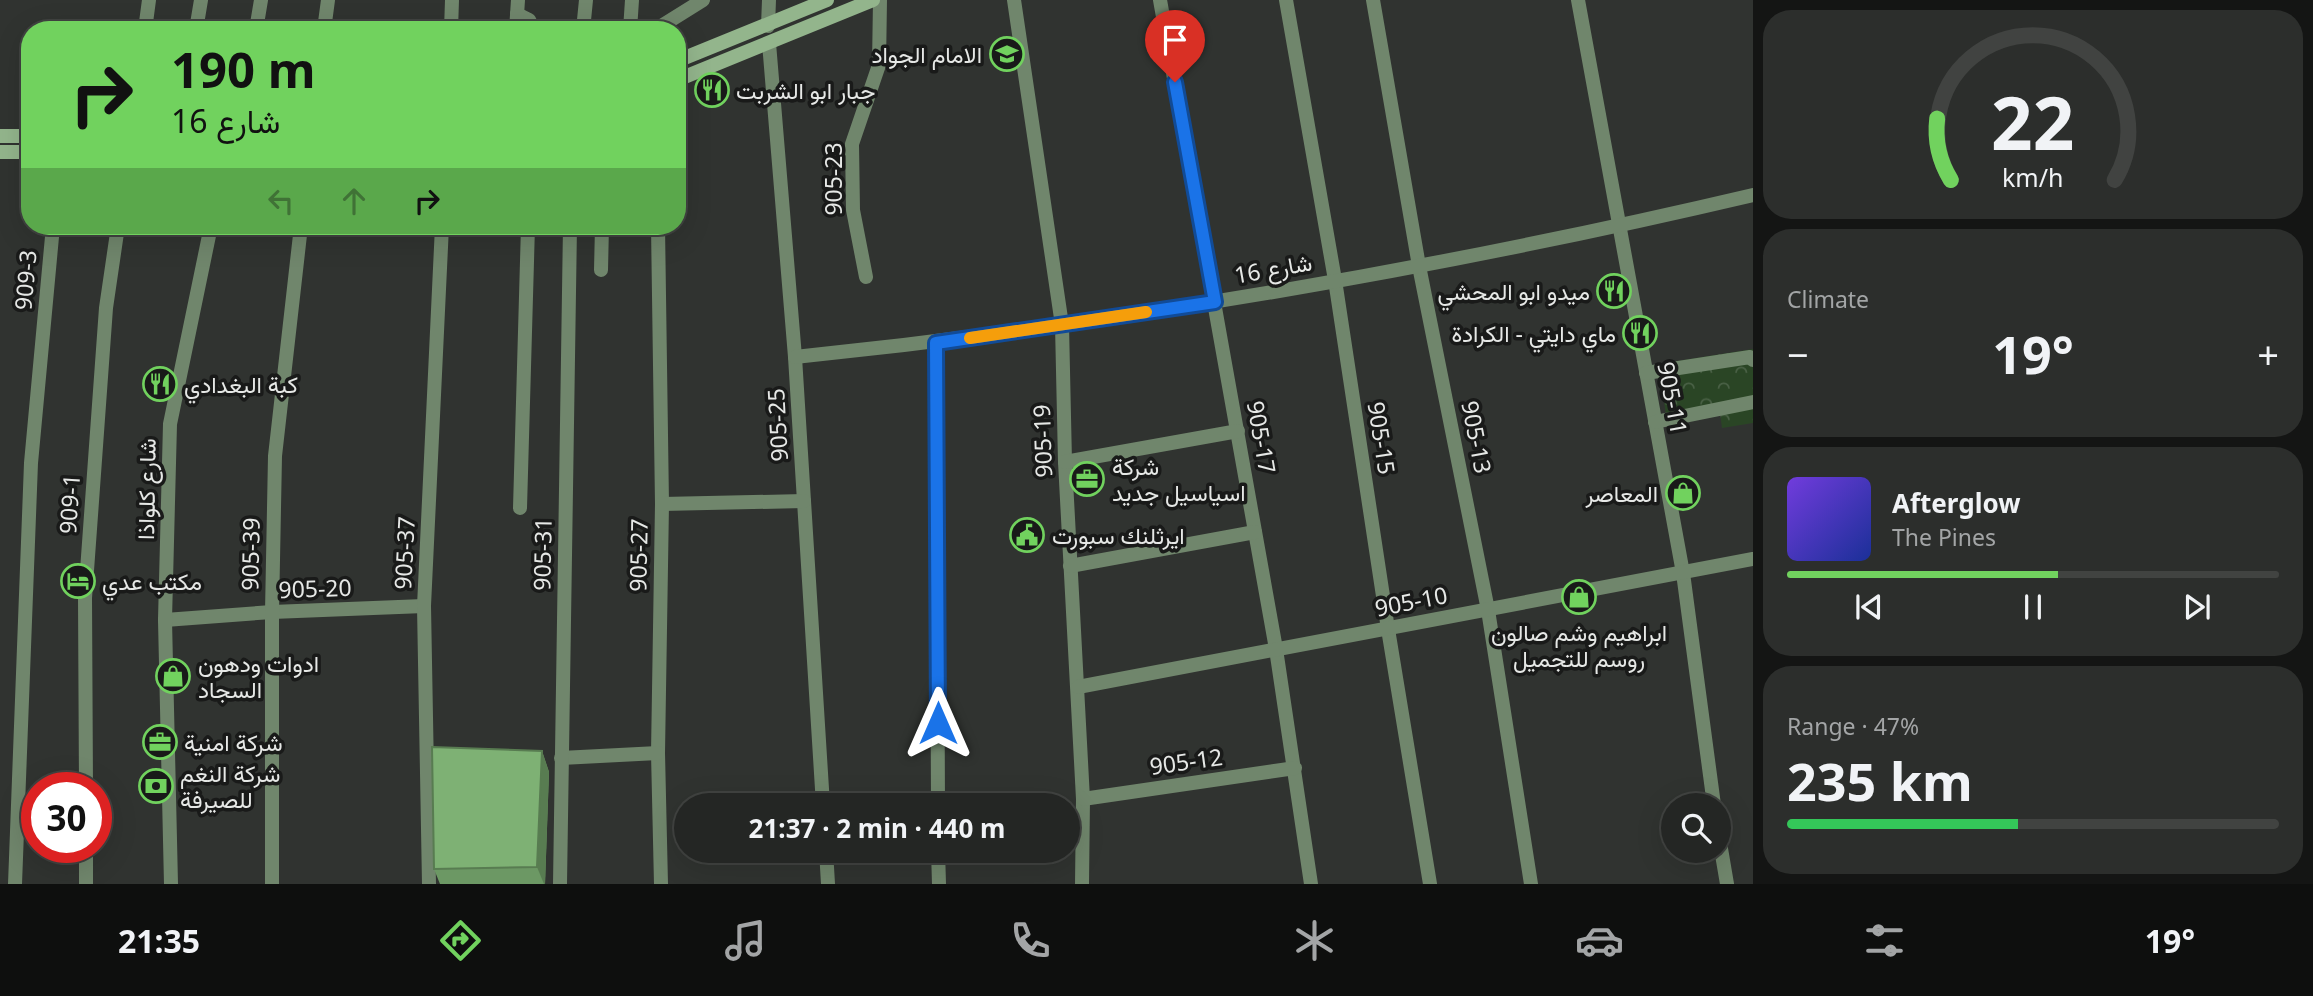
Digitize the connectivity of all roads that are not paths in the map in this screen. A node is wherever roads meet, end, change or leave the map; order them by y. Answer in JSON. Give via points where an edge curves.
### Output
{"nodes":[{"id":1,"x":149,"y":0,"type":"edge"},
{"id":2,"x":201,"y":0,"type":"edge"},
{"id":3,"x":261,"y":0,"type":"edge"},
{"id":4,"x":328,"y":0,"type":"edge"},
{"id":5,"x":452,"y":0,"type":"edge"},
{"id":6,"x":586,"y":0,"type":"edge"},
{"id":7,"x":632,"y":0,"type":"edge"},
{"id":8,"x":703,"y":0,"type":"edge"},
{"id":9,"x":769,"y":0,"type":"edge"},
{"id":10,"x":827,"y":0,"type":"edge"},
{"id":11,"x":873,"y":0,"type":"edge"},
{"id":12,"x":880,"y":0,"type":"edge"},
{"id":13,"x":1014,"y":0,"type":"edge"},
{"id":14,"x":1160,"y":0,"type":"edge"},
{"id":15,"x":1286,"y":0,"type":"edge"},
{"id":16,"x":1373,"y":0,"type":"edge"},
{"id":17,"x":1578,"y":0,"type":"edge"},
{"id":18,"x":518,"y":7,"type":"edge"},
{"id":19,"x":146,"y":21,"type":"edge"},
{"id":20,"x":198,"y":21,"type":"edge"},
{"id":21,"x":258,"y":21,"type":"edge"},
{"id":22,"x":325,"y":21,"type":"edge"},
{"id":23,"x":451,"y":21,"type":"edge"},
{"id":24,"x":528,"y":21,"type":"edge"},
{"id":25,"x":584,"y":21,"type":"edge"},
{"id":26,"x":631,"y":21,"type":"edge"},
{"id":27,"x":669,"y":21,"type":"edge"},
{"id":28,"x":768,"y":26,"type":"junction"},
{"id":29,"x":769,"y":43,"type":"junction"},
{"id":30,"x":686,"y":58,"type":"edge"},
{"id":31,"x":686,"y":76,"type":"edge"},
{"id":32,"x":0,"y":136,"type":"edge"},
{"id":33,"x":21,"y":136,"type":"edge"},
{"id":34,"x":0,"y":152,"type":"edge"},
{"id":35,"x":21,"y":152,"type":"edge"},
{"id":36,"x":1753,"y":195,"type":"edge"},
{"id":37,"x":1618,"y":227,"type":"junction"},
{"id":38,"x":51,"y":235,"type":"edge"},
{"id":39,"x":117,"y":235,"type":"edge"},
{"id":40,"x":209,"y":235,"type":"edge"},
{"id":41,"x":300,"y":235,"type":"edge"},
{"id":42,"x":442,"y":235,"type":"edge"},
{"id":43,"x":528,"y":235,"type":"edge"},
{"id":44,"x":570,"y":235,"type":"edge"},
{"id":45,"x":602,"y":235,"type":"edge"},
{"id":46,"x":658,"y":235,"type":"edge"},
{"id":47,"x":1419,"y":265,"type":"junction"},
{"id":48,"x":601,"y":270,"type":"dead end"},
{"id":49,"x":866,"y":277,"type":"dead end"},
{"id":50,"x":1335,"y":280,"type":"junction"},
{"id":51,"x":1215,"y":302,"type":"junction"},
{"id":52,"x":1062,"y":325,"type":"junction"},
{"id":53,"x":936,"y":343,"type":"junction"},
{"id":54,"x":795,"y":357,"type":"junction"},
{"id":55,"x":1753,"y":360,"type":"edge"},
{"id":56,"x":1646,"y":373,"type":"junction"},
{"id":57,"x":1753,"y":402,"type":"edge"},
{"id":58,"x":1655,"y":422,"type":"junction"},
{"id":59,"x":1238,"y":431,"type":"junction"},
{"id":60,"x":1065,"y":462,"type":"junction"},
{"id":61,"x":804,"y":500,"type":"junction"},
{"id":62,"x":662,"y":504,"type":"junction"},
{"id":63,"x":520,"y":508,"type":"dead end"},
{"id":64,"x":1255,"y":532,"type":"junction"},
{"id":65,"x":1753,"y":559,"type":"edge"},
{"id":66,"x":1070,"y":566,"type":"junction"},
{"id":67,"x":1683,"y":573,"type":"junction"},
{"id":68,"x":424,"y":606,"type":"junction"},
{"id":69,"x":1488,"y":610,"type":"junction"},
{"id":70,"x":272,"y":612,"type":"junction"},
{"id":71,"x":165,"y":620,"type":"junction"},
{"id":72,"x":1388,"y":629,"type":"junction"},
{"id":73,"x":1276,"y":649,"type":"junction"},
{"id":74,"x":1078,"y":688,"type":"junction"},
{"id":75,"x":658,"y":752,"type":"junction"},
{"id":76,"x":561,"y":758,"type":"junction"},
{"id":77,"x":1295,"y":768,"type":"junction"},
{"id":78,"x":86,"y":772,"type":"edge"},
{"id":79,"x":822,"y":793,"type":"edge"},
{"id":80,"x":938,"y":793,"type":"edge"},
{"id":81,"x":1712,"y":793,"type":"edge"},
{"id":82,"x":1083,"y":799,"type":"junction"},
{"id":83,"x":86,"y":863,"type":"edge"},
{"id":84,"x":827,"y":863,"type":"edge"},
{"id":85,"x":938,"y":863,"type":"edge"},
{"id":86,"x":1723,"y":863,"type":"edge"},
{"id":87,"x":15,"y":884,"type":"edge"},
{"id":88,"x":86,"y":884,"type":"edge"},
{"id":89,"x":171,"y":884,"type":"edge"},
{"id":90,"x":272,"y":884,"type":"edge"},
{"id":91,"x":429,"y":884,"type":"edge"},
{"id":92,"x":560,"y":884,"type":"edge"},
{"id":93,"x":660,"y":884,"type":"edge"},
{"id":94,"x":828,"y":884,"type":"edge"},
{"id":95,"x":939,"y":884,"type":"edge"},
{"id":96,"x":1082,"y":884,"type":"edge"},
{"id":97,"x":1311,"y":884,"type":"edge"},
{"id":98,"x":1430,"y":884,"type":"edge"},
{"id":99,"x":1531,"y":884,"type":"edge"},
{"id":100,"x":1727,"y":884,"type":"edge"}],
"edges":[{"from":1,"to":19,"type":"street"},
{"from":2,"to":20,"type":"street"},
{"from":3,"to":21,"type":"street"},
{"from":4,"to":22,"type":"street"},
{"from":5,"to":23,"type":"street"},
{"from":6,"to":25,"type":"street"},
{"from":7,"to":26,"type":"street"},
{"from":8,"to":27,"type":"street"},
{"from":9,"to":28,"type":"street"},
{"from":10,"to":28,"type":"main road"},
{"from":11,"to":29,"type":"main road"},
{"from":12,"to":49,"type":"street","name":"905-23","via":[[879,65],[852,144],[853,210]]},
{"from":13,"to":52,"type":"street","name":"905-19"},
{"from":14,"to":51,"type":"street","name":"905-17"},
{"from":15,"to":50,"type":"street","name":"905-15"},
{"from":16,"to":47,"type":"street","name":"905-13"},
{"from":17,"to":37,"type":"street","name":"905-11"},
{"from":18,"to":24,"type":"street"},
{"from":28,"to":30,"type":"main road"},
{"from":29,"to":31,"type":"main road"},
{"from":29,"to":54,"type":"street","name":"905-25"},
{"from":32,"to":33,"type":"main road"},
{"from":34,"to":35,"type":"main road"},
{"from":36,"to":37,"type":"street","name":"شارع 16"},
{"from":37,"to":47,"type":"street","name":"شارع 16"},
{"from":37,"to":56,"type":"street","name":"905-11"},
{"from":38,"to":87,"type":"street","name":"909-3","via":[[31,463]]},
{"from":39,"to":78,"type":"street","name":"909-1","via":[[106,308],[85,598]]},
{"from":40,"to":71,"type":"street","name":"شارع كلواذا","via":[[170,424]]},
{"from":41,"to":70,"type":"street","name":"905-39","via":[[275,456]]},
{"from":42,"to":68,"type":"street","name":"905-37"},
{"from":43,"to":63,"type":"street","name":"905-31"},
{"from":44,"to":76,"type":"street","name":"905-31"},
{"from":45,"to":48,"type":"street"},
{"from":46,"to":62,"type":"street","name":"905-27"},
{"from":47,"to":50,"type":"street","name":"شارع 16"},
{"from":47,"to":69,"type":"street","name":"905-13"},
{"from":50,"to":51,"type":"street","name":"شارع 16"},
{"from":50,"to":72,"type":"street","name":"905-15"},
{"from":51,"to":52,"type":"street","name":"شارع 16"},
{"from":51,"to":59,"type":"street","name":"905-17"},
{"from":52,"to":53,"type":"street","name":"شارع 16"},
{"from":52,"to":60,"type":"street","name":"905-19"},
{"from":53,"to":54,"type":"street","name":"شارع 16"},
{"from":53,"to":80,"type":"street"},
{"from":54,"to":61,"type":"street","name":"905-25"},
{"from":55,"to":56,"type":"street","via":[[1750,356]]},
{"from":56,"to":58,"type":"street","name":"905-11"},
{"from":57,"to":58,"type":"street"},
{"from":58,"to":67,"type":"street","name":"905-11"},
{"from":59,"to":60,"type":"street"},
{"from":59,"to":64,"type":"street","name":"905-17"},
{"from":60,"to":66,"type":"street","name":"905-19"},
{"from":61,"to":62,"type":"street"},
{"from":61,"to":79,"type":"street","name":"905-25"},
{"from":62,"to":75,"type":"street","name":"905-27"},
{"from":64,"to":66,"type":"street"},
{"from":64,"to":73,"type":"street","name":"905-17"},
{"from":65,"to":67,"type":"street","name":"905-10"},
{"from":66,"to":74,"type":"street","name":"905-19"},
{"from":67,"to":69,"type":"street","name":"905-10"},
{"from":67,"to":81,"type":"street","name":"905-11"},
{"from":68,"to":70,"type":"street","name":"905-20"},
{"from":68,"to":91,"type":"street","name":"905-37"},
{"from":69,"to":72,"type":"street","name":"905-10"},
{"from":69,"to":99,"type":"street","name":"905-13"},
{"from":70,"to":71,"type":"street","name":"905-20"},
{"from":70,"to":90,"type":"street","name":"905-39"},
{"from":71,"to":89,"type":"street","name":"شارع كلواذا"},
{"from":72,"to":73,"type":"street","name":"905-10"},
{"from":72,"to":98,"type":"street","name":"905-15"},
{"from":73,"to":74,"type":"street","name":"905-10"},
{"from":73,"to":77,"type":"street","name":"905-17"},
{"from":74,"to":82,"type":"street","name":"905-19"},
{"from":75,"to":76,"type":"street"},
{"from":75,"to":93,"type":"street","name":"905-27"},
{"from":76,"to":92,"type":"street","name":"905-31"},
{"from":77,"to":82,"type":"street","name":"905-12"},
{"from":77,"to":97,"type":"street","name":"905-17"},
{"from":82,"to":96,"type":"street","name":"905-19"},
{"from":83,"to":88,"type":"street"},
{"from":84,"to":94,"type":"street"},
{"from":85,"to":95,"type":"street"},
{"from":86,"to":100,"type":"street"}]}
